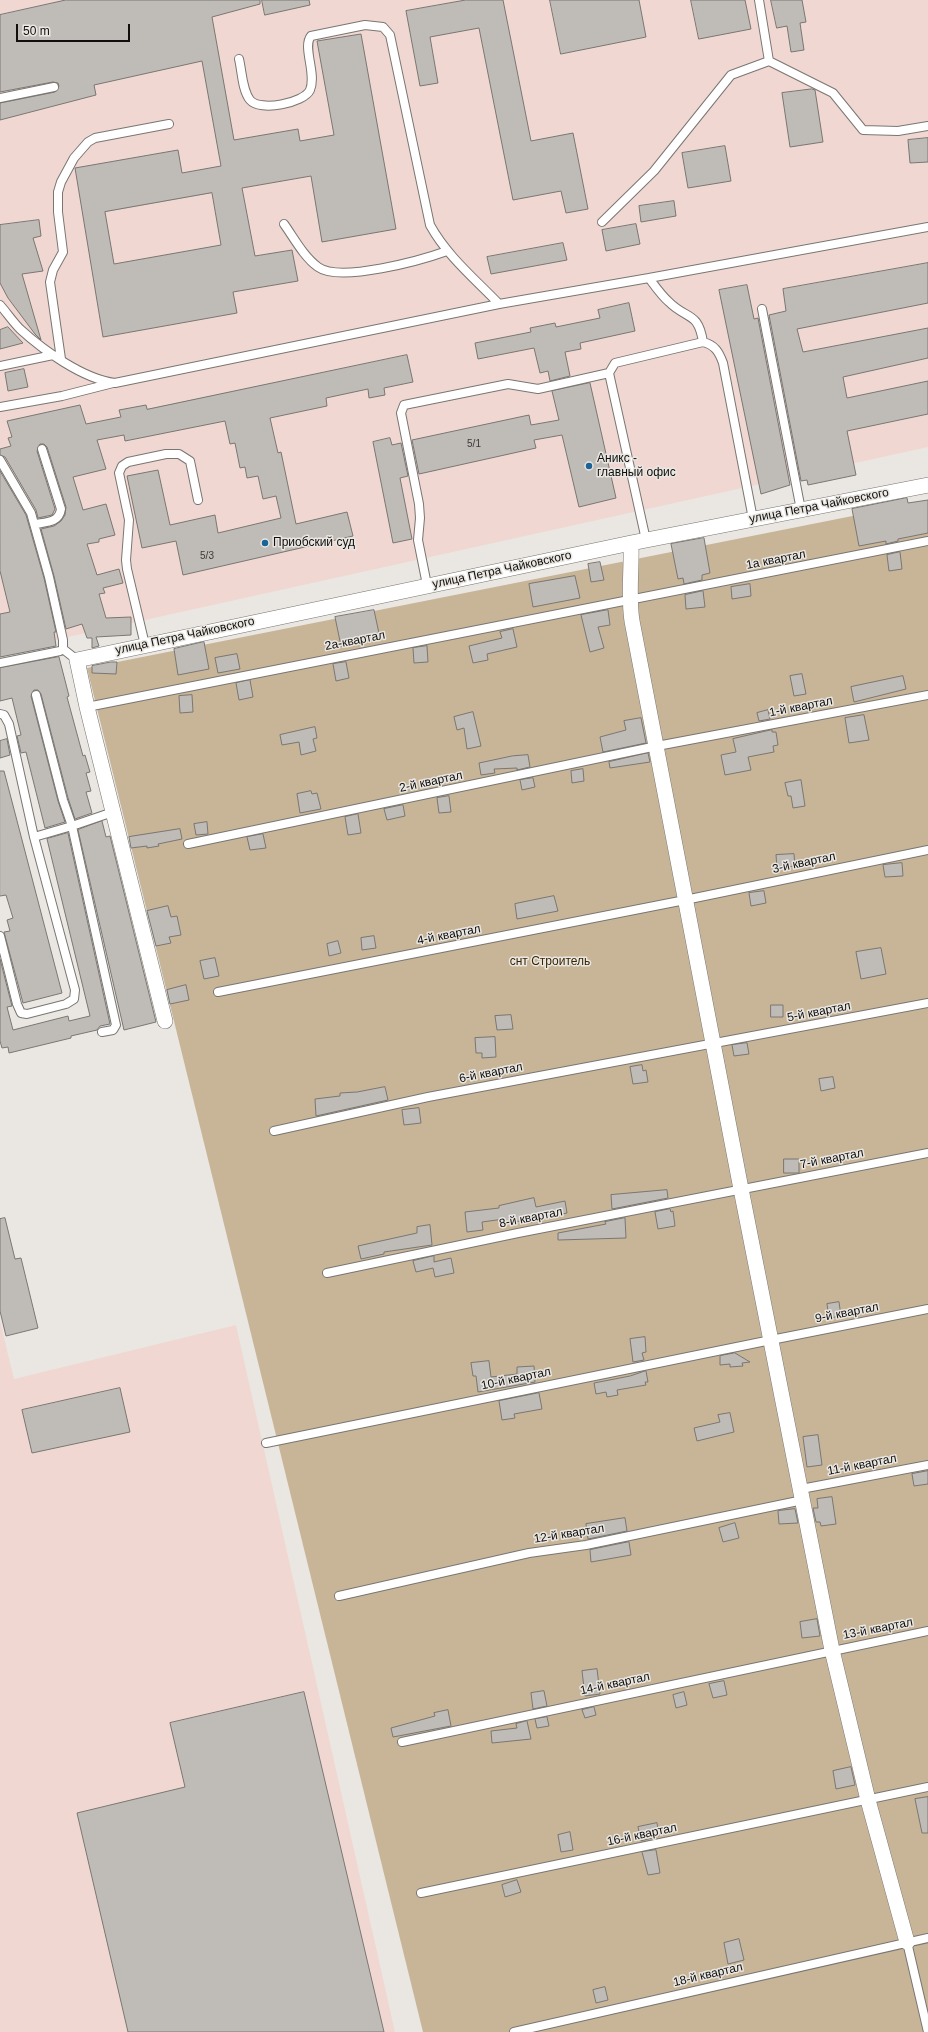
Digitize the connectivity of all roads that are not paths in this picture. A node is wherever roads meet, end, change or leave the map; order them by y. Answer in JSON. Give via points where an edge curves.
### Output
{"nodes":[{"id":1,"x":759,"y":0,"type":"edge"},
{"id":2,"x":239,"y":59,"type":"dead end"},
{"id":3,"x":769,"y":61,"type":"junction"},
{"id":4,"x":54,"y":86,"type":"dead end"},
{"id":5,"x":0,"y":98,"type":"edge"},
{"id":6,"x":169,"y":124,"type":"dead end"},
{"id":7,"x":928,"y":126,"type":"edge"},
{"id":8,"x":602,"y":222,"type":"dead end"},
{"id":9,"x":284,"y":224,"type":"dead end"},
{"id":10,"x":928,"y":227,"type":"edge"},
{"id":11,"x":447,"y":251,"type":"junction"},
{"id":12,"x":649,"y":278,"type":"junction"},
{"id":13,"x":499,"y":304,"type":"junction"},
{"id":14,"x":0,"y":305,"type":"edge"},
{"id":15,"x":762,"y":310,"type":"dead end"},
{"id":16,"x":703,"y":342,"type":"junction"},
{"id":17,"x":53,"y":355,"type":"junction"},
{"id":18,"x":61,"y":360,"type":"junction"},
{"id":19,"x":0,"y":366,"type":"edge"},
{"id":20,"x":609,"y":373,"type":"junction"},
{"id":21,"x":116,"y":383,"type":"junction"},
{"id":22,"x":0,"y":407,"type":"edge"},
{"id":23,"x":42,"y":449,"type":"dead end"},
{"id":24,"x":0,"y":460,"type":"edge"},
{"id":25,"x":928,"y":485,"type":"edge"},
{"id":26,"x":198,"y":500,"type":"dead end"},
{"id":27,"x":801,"y":510,"type":"junction"},
{"id":28,"x":753,"y":519,"type":"junction"},
{"id":29,"x":34,"y":524,"type":"junction"},
{"id":30,"x":646,"y":540,"type":"junction"},
{"id":31,"x":928,"y":541,"type":"edge"},
{"id":32,"x":631,"y":543,"type":"junction"},
{"id":33,"x":427,"y":586,"type":"junction"},
{"id":34,"x":629,"y":599,"type":"junction"},
{"id":35,"x":145,"y":645,"type":"junction"},
{"id":36,"x":64,"y":649,"type":"junction"},
{"id":37,"x":77,"y":660,"type":"junction"},
{"id":38,"x":0,"y":663,"type":"edge"},
{"id":39,"x":36,"y":695,"type":"dead end"},
{"id":40,"x":928,"y":695,"type":"edge"},
{"id":41,"x":87,"y":707,"type":"junction"},
{"id":42,"x":0,"y":714,"type":"edge"},
{"id":43,"x":678,"y":743,"type":"joint"},
{"id":44,"x":657,"y":746,"type":"junction"},
{"id":45,"x":113,"y":812,"type":"junction"},
{"id":46,"x":72,"y":826,"type":"junction"},
{"id":47,"x":34,"y":837,"type":"junction"},
{"id":48,"x":188,"y":844,"type":"dead end"},
{"id":49,"x":928,"y":850,"type":"edge"},
{"id":50,"x":685,"y":900,"type":"junction"},
{"id":51,"x":0,"y":936,"type":"edge"},
{"id":52,"x":218,"y":992,"type":"dead end"},
{"id":53,"x":928,"y":1003,"type":"edge"},
{"id":54,"x":165,"y":1021,"type":"dead end"},
{"id":55,"x":102,"y":1032,"type":"dead end"},
{"id":56,"x":714,"y":1044,"type":"junction"},
{"id":57,"x":274,"y":1131,"type":"dead end"},
{"id":58,"x":928,"y":1153,"type":"edge"},
{"id":59,"x":740,"y":1189,"type":"junction"},
{"id":60,"x":327,"y":1273,"type":"dead end"},
{"id":61,"x":928,"y":1309,"type":"edge"},
{"id":62,"x":771,"y":1340,"type":"junction"},
{"id":63,"x":266,"y":1442,"type":"dead end"},
{"id":64,"x":928,"y":1465,"type":"edge"},
{"id":65,"x":802,"y":1494,"type":"junction"},
{"id":66,"x":339,"y":1596,"type":"dead end"},
{"id":67,"x":928,"y":1631,"type":"edge"},
{"id":68,"x":832,"y":1650,"type":"junction"},
{"id":69,"x":402,"y":1742,"type":"dead end"},
{"id":70,"x":928,"y":1787,"type":"edge"},
{"id":71,"x":868,"y":1800,"type":"junction"},
{"id":72,"x":421,"y":1893,"type":"dead end"},
{"id":73,"x":928,"y":1938,"type":"edge"},
{"id":74,"x":907,"y":1942,"type":"junction"},
{"id":75,"x":514,"y":2032,"type":"edge"},
{"id":76,"x":928,"y":2032,"type":"edge"}],
"edges":[{"from":1,"to":3,"type":"lane"},
{"from":2,"to":11,"type":"lane","via":[[248,96],[255,104],[266,106],[301,100],[307,95],[312,84],[308,44],[311,36],[364,25],[378,25],[387,30],[430,225]]},
{"from":3,"to":7,"type":"lane","via":[[833,93],[863,130],[898,131]]},
{"from":3,"to":8,"type":"lane","via":[[731,75],[654,171]]},
{"from":4,"to":5,"type":"lane"},
{"from":6,"to":18,"type":"lane","via":[[88,142],[74,158],[62,182],[57,203],[63,252],[53,270],[50,282]]},
{"from":9,"to":11,"type":"lane","via":[[310,260],[318,267],[332,272],[351,272],[409,263]]},
{"from":10,"to":12,"type":"lane"},
{"from":11,"to":13,"type":"lane"},
{"from":12,"to":13,"type":"lane"},
{"from":12,"to":16,"type":"lane","via":[[669,303],[696,321]]},
{"from":13,"to":21,"type":"lane"},
{"from":14,"to":17,"type":"lane","via":[[20,328]]},
{"from":15,"to":27,"type":"lane"},
{"from":16,"to":20,"type":"lane","via":[[615,363]]},
{"from":16,"to":28,"type":"lane","via":[[716,349],[723,363]]},
{"from":17,"to":18,"type":"lane"},
{"from":17,"to":19,"type":"lane"},
{"from":18,"to":21,"type":"lane","via":[[90,376]]},
{"from":20,"to":30,"type":"lane"},
{"from":20,"to":33,"type":"lane","via":[[538,389],[508,384],[404,405],[401,413],[419,504],[418,540]]},
{"from":21,"to":22,"type":"lane"},
{"from":23,"to":29,"type":"lane","via":[[60,509],[55,520]]},
{"from":24,"to":29,"type":"lane","via":[[28,506]]},
{"from":25,"to":27,"type":"street","name":"улица Петра Чайковского"},
{"from":26,"to":35,"type":"lane","via":[[190,461],[179,454],[166,454],[128,462],[122,466],[119,473],[129,520],[127,570]]},
{"from":27,"to":28,"type":"street","name":"улица Петра Чайковского"},
{"from":28,"to":30,"type":"street","name":"улица Петра Чайковского"},
{"from":29,"to":36,"type":"lane","via":[[49,577]]},
{"from":30,"to":32,"type":"street","name":"улица Петра Чайковского"},
{"from":31,"to":34,"type":"lane","name":"1а квартал"},
{"from":32,"to":33,"type":"street","name":"улица Петра Чайковского"},
{"from":32,"to":34,"type":"street"},
{"from":33,"to":35,"type":"street","name":"улица Петра Чайковского"},
{"from":34,"to":41,"type":"lane","name":"2а-квартал"},
{"from":34,"to":44,"type":"street"},
{"from":35,"to":37,"type":"street","name":"улица Петра Чайковского"},
{"from":36,"to":37,"type":"lane"},
{"from":36,"to":38,"type":"lane"},
{"from":37,"to":41,"type":"street"},
{"from":39,"to":46,"type":"lane","via":[[62,800]]},
{"from":40,"to":43,"type":"lane","name":"1-й квартал"},
{"from":41,"to":45,"type":"street"},
{"from":42,"to":47,"type":"lane","via":[[4,715],[9,724]]},
{"from":43,"to":44,"type":"lane","name":"2-й квартал"},
{"from":44,"to":48,"type":"lane","name":"2-й квартал"},
{"from":44,"to":50,"type":"street"},
{"from":45,"to":46,"type":"lane"},
{"from":45,"to":54,"type":"street"},
{"from":46,"to":47,"type":"lane"},
{"from":46,"to":55,"type":"lane","via":[[116,1024],[113,1030]]},
{"from":47,"to":51,"type":"lane","via":[[75,990],[74,999],[66,1004],[27,1014],[21,1013]]},
{"from":49,"to":50,"type":"lane","name":"3-й квартал"},
{"from":50,"to":52,"type":"lane","name":"4-й квартал"},
{"from":50,"to":56,"type":"street"},
{"from":53,"to":56,"type":"lane","name":"5-й квартал"},
{"from":56,"to":57,"type":"lane","name":"6-й квартал","via":[[428,1097]]},
{"from":56,"to":59,"type":"street"},
{"from":58,"to":59,"type":"lane","name":"7-й квартал"},
{"from":59,"to":60,"type":"lane","name":"8-й квартал"},
{"from":59,"to":62,"type":"street"},
{"from":61,"to":62,"type":"lane","name":"9-й квартал"},
{"from":62,"to":63,"type":"lane","name":"10-й квартал"},
{"from":62,"to":65,"type":"street"},
{"from":64,"to":65,"type":"lane","name":"11-й квартал"},
{"from":65,"to":66,"type":"lane","name":"12-й квартал","via":[[586,1545],[529,1553]]},
{"from":65,"to":68,"type":"street"},
{"from":67,"to":68,"type":"lane","name":"13-й квартал"},
{"from":68,"to":69,"type":"lane","name":"14-й квартал"},
{"from":68,"to":71,"type":"street"},
{"from":70,"to":71,"type":"lane","name":"16-й квартал"},
{"from":71,"to":72,"type":"lane","name":"16-й квартал"},
{"from":71,"to":74,"type":"street"},
{"from":73,"to":74,"type":"lane","name":"18-й квартал"},
{"from":74,"to":75,"type":"lane","name":"18-й квартал"},
{"from":74,"to":76,"type":"lane"}]}
